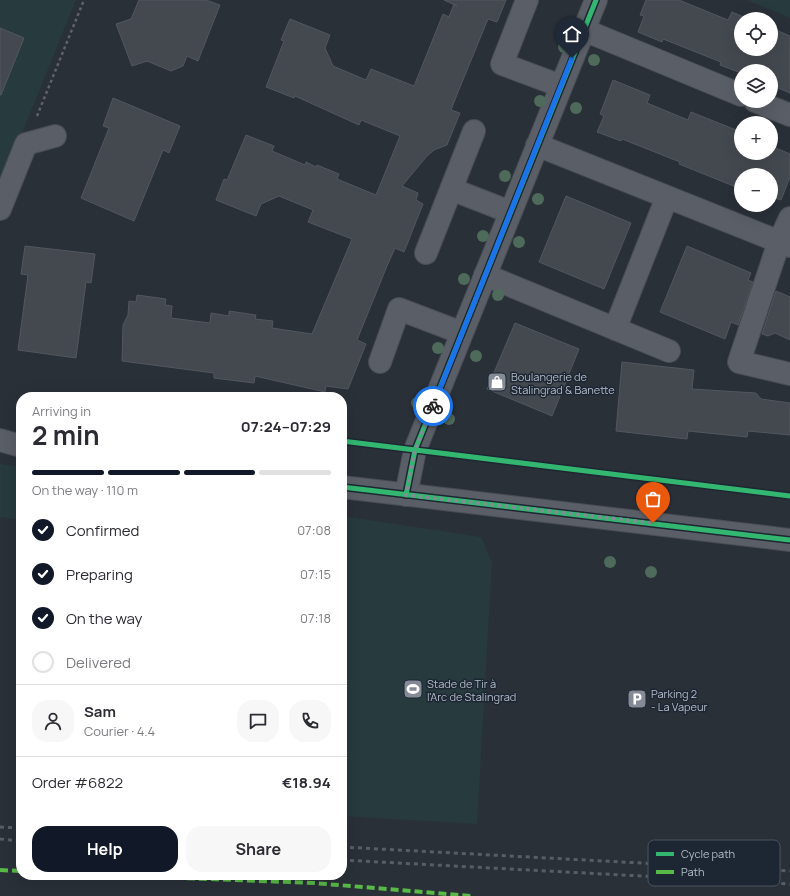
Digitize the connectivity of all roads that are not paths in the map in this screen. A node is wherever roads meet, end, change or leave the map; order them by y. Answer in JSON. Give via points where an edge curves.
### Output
{"nodes":[{"id":1,"x":527,"y":0,"type":"edge"},
{"id":2,"x":596,"y":0,"type":"edge"},
{"id":3,"x":584,"y":30,"type":"junction"},
{"id":4,"x":561,"y":86,"type":"junction"},
{"id":5,"x":734,"y":92,"type":"edge"},
{"id":6,"x":772,"y":108,"type":"edge"},
{"id":7,"x":790,"y":115,"type":"edge"},
{"id":8,"x":474,"y":131,"type":"dead end"},
{"id":9,"x":55,"y":136,"type":"dead end"},
{"id":10,"x":537,"y":145,"type":"junction"},
{"id":11,"x":451,"y":189,"type":"junction"},
{"id":12,"x":667,"y":197,"type":"junction"},
{"id":13,"x":0,"y":209,"type":"edge"},
{"id":14,"x":510,"y":212,"type":"junction"},
{"id":15,"x":790,"y":218,"type":"edge"},
{"id":16,"x":785,"y":244,"type":"edge"},
{"id":17,"x":426,"y":253,"type":"dead end"},
{"id":18,"x":485,"y":275,"type":"junction"},
{"id":19,"x":615,"y":329,"type":"junction"},
{"id":20,"x":462,"y":333,"type":"junction"},
{"id":21,"x":669,"y":351,"type":"dead end"},
{"id":22,"x":380,"y":362,"type":"dead end"},
{"id":23,"x":790,"y":374,"type":"edge"},
{"id":24,"x":0,"y":440,"type":"edge"},
{"id":25,"x":16,"y":445,"type":"edge"},
{"id":26,"x":347,"y":488,"type":"edge"},
{"id":27,"x":406,"y":495,"type":"junction"},
{"id":28,"x":790,"y":540,"type":"edge"}],
"edges":[{"from":1,"to":4,"type":"street","via":[[502,64]]},
{"from":2,"to":3,"type":"street"},
{"from":3,"to":4,"type":"street"},
{"from":3,"to":5,"type":"street"},
{"from":4,"to":10,"type":"street"},
{"from":6,"to":7,"type":"street"},
{"from":8,"to":11,"type":"street"},
{"from":9,"to":13,"type":"street","via":[[26,144]]},
{"from":10,"to":12,"type":"street"},
{"from":10,"to":14,"type":"street"},
{"from":11,"to":14,"type":"street"},
{"from":11,"to":17,"type":"street"},
{"from":12,"to":16,"type":"street"},
{"from":12,"to":19,"type":"street"},
{"from":14,"to":18,"type":"street"},
{"from":15,"to":16,"type":"street"},
{"from":16,"to":23,"type":"street","via":[[739,362]]},
{"from":18,"to":19,"type":"street"},
{"from":18,"to":20,"type":"street"},
{"from":19,"to":21,"type":"street"},
{"from":20,"to":22,"type":"street","via":[[400,309]]},
{"from":20,"to":27,"type":"street","via":[[415,450]]},
{"from":24,"to":25,"type":"street"},
{"from":26,"to":27,"type":"street"},
{"from":27,"to":28,"type":"street"}]}
